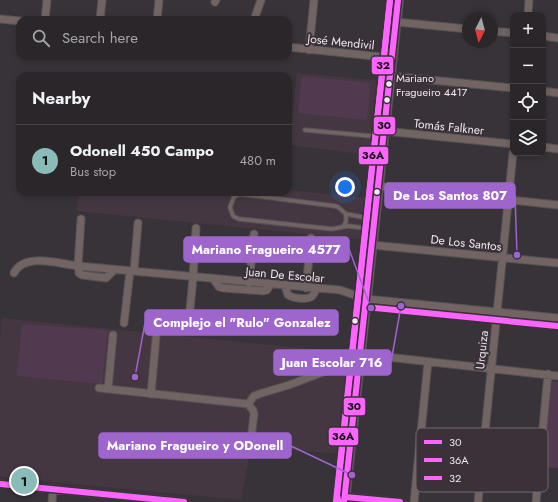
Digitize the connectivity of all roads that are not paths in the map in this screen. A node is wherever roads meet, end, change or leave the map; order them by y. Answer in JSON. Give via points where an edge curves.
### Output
{"nodes":[{"id":1,"x":47,"y":0,"type":"edge"},
{"id":2,"x":102,"y":0,"type":"edge"},
{"id":3,"x":160,"y":0,"type":"edge"},
{"id":4,"x":261,"y":0,"type":"edge"},
{"id":5,"x":314,"y":0,"type":"edge"},
{"id":6,"x":398,"y":0,"type":"edge"},
{"id":7,"x":529,"y":0,"type":"edge"},
{"id":8,"x":528,"y":12,"type":"edge"},
{"id":9,"x":45,"y":16,"type":"edge"},
{"id":10,"x":100,"y":16,"type":"edge"},
{"id":11,"x":158,"y":16,"type":"edge"},
{"id":12,"x":255,"y":16,"type":"edge"},
{"id":13,"x":0,"y":19,"type":"edge"},
{"id":14,"x":16,"y":21,"type":"edge"},
{"id":15,"x":396,"y":22,"type":"junction"},
{"id":16,"x":462,"y":28,"type":"edge"},
{"id":17,"x":498,"y":32,"type":"edge"},
{"id":18,"x":510,"y":33,"type":"edge"},
{"id":19,"x":546,"y":36,"type":"edge"},
{"id":20,"x":558,"y":38,"type":"edge"},
{"id":21,"x":292,"y":48,"type":"edge"},
{"id":22,"x":309,"y":50,"type":"junction"},
{"id":23,"x":392,"y":58,"type":"junction"},
{"id":24,"x":390,"y":76,"type":"junction"},
{"id":25,"x":510,"y":88,"type":"edge"},
{"id":26,"x":546,"y":91,"type":"edge"},
{"id":27,"x":558,"y":92,"type":"edge"},
{"id":28,"x":305,"y":130,"type":"dead end"},
{"id":29,"x":383,"y":134,"type":"junction"},
{"id":30,"x":510,"y":144,"type":"edge"},
{"id":31,"x":546,"y":147,"type":"edge"},
{"id":32,"x":558,"y":149,"type":"edge"},
{"id":33,"x":513,"y":156,"type":"edge"},
{"id":34,"x":378,"y":186,"type":"junction"},
{"id":35,"x":236,"y":196,"type":"edge"},
{"id":36,"x":256,"y":196,"type":"edge"},
{"id":37,"x":509,"y":200,"type":"junction"},
{"id":38,"x":558,"y":205,"type":"edge"},
{"id":39,"x":346,"y":214,"type":"junction"},
{"id":40,"x":81,"y":219,"type":"dead end"},
{"id":41,"x":138,"y":224,"type":"dead end"},
{"id":42,"x":374,"y":224,"type":"junction"},
{"id":43,"x":344,"y":226,"type":"junction"},
{"id":44,"x":196,"y":228,"type":"dead end"},
{"id":45,"x":254,"y":234,"type":"dead end"},
{"id":46,"x":311,"y":238,"type":"dead end"},
{"id":47,"x":372,"y":245,"type":"junction"},
{"id":48,"x":503,"y":258,"type":"junction"},
{"id":49,"x":558,"y":263,"type":"edge"},
{"id":50,"x":78,"y":266,"type":"junction"},
{"id":51,"x":132,"y":271,"type":"junction"},
{"id":52,"x":14,"y":273,"type":"dead end"},
{"id":53,"x":193,"y":278,"type":"junction"},
{"id":54,"x":214,"y":280,"type":"junction"},
{"id":55,"x":249,"y":283,"type":"junction"},
{"id":56,"x":270,"y":285,"type":"junction"},
{"id":57,"x":285,"y":286,"type":"junction"},
{"id":58,"x":306,"y":288,"type":"junction"},
{"id":59,"x":317,"y":288,"type":"junction"},
{"id":60,"x":366,"y":299,"type":"junction"},
{"id":61,"x":497,"y":312,"type":"junction"},
{"id":62,"x":558,"y":318,"type":"edge"},
{"id":63,"x":124,"y":323,"type":"dead end"},
{"id":64,"x":188,"y":330,"type":"dead end"},
{"id":65,"x":113,"y":335,"type":"dead end"},
{"id":66,"x":156,"y":338,"type":"dead end"},
{"id":67,"x":360,"y":354,"type":"junction"},
{"id":68,"x":428,"y":362,"type":"junction"},
{"id":69,"x":358,"y":366,"type":"junction"},
{"id":70,"x":491,"y":368,"type":"junction"},
{"id":71,"x":548,"y":374,"type":"junction"},
{"id":72,"x":558,"y":376,"type":"edge"},
{"id":73,"x":99,"y":388,"type":"dead end"},
{"id":74,"x":108,"y":389,"type":"junction"},
{"id":75,"x":151,"y":394,"type":"junction"},
{"id":76,"x":248,"y":404,"type":"junction"},
{"id":77,"x":421,"y":428,"type":"edge"},
{"id":78,"x":485,"y":428,"type":"edge"},
{"id":79,"x":543,"y":428,"type":"edge"},
{"id":80,"x":250,"y":447,"type":"dead end"},
{"id":81,"x":416,"y":482,"type":"edge"},
{"id":82,"x":0,"y":484,"type":"edge"},
{"id":83,"x":53,"y":489,"type":"junction"},
{"id":84,"x":479,"y":492,"type":"edge"},
{"id":85,"x":537,"y":492,"type":"edge"},
{"id":86,"x":344,"y":499,"type":"edge"},
{"id":87,"x":164,"y":501,"type":"edge"},
{"id":88,"x":52,"y":502,"type":"edge"},
{"id":89,"x":184,"y":502,"type":"edge"},
{"id":90,"x":400,"y":502,"type":"edge"},
{"id":91,"x":414,"y":502,"type":"edge"},
{"id":92,"x":478,"y":502,"type":"edge"},
{"id":93,"x":536,"y":502,"type":"edge"}],
"edges":[{"from":1,"to":9,"type":"street"},
{"from":2,"to":10,"type":"street"},
{"from":3,"to":11,"type":"street"},
{"from":4,"to":12,"type":"street"},
{"from":5,"to":22,"type":"street"},
{"from":6,"to":15,"type":"main road"},
{"from":7,"to":8,"type":"street"},
{"from":13,"to":14,"type":"street"},
{"from":15,"to":16,"type":"street"},
{"from":15,"to":23,"type":"main road"},
{"from":17,"to":18,"type":"street"},
{"from":19,"to":20,"type":"street"},
{"from":21,"to":22,"type":"street","name":"José Mendivil"},
{"from":22,"to":23,"type":"street","name":"José Mendivil"},
{"from":23,"to":24,"type":"main road"},
{"from":24,"to":25,"type":"street"},
{"from":24,"to":29,"type":"main road"},
{"from":26,"to":27,"type":"street"},
{"from":28,"to":29,"type":"lane"},
{"from":29,"to":30,"type":"street","name":"Tomás Falkner"},
{"from":29,"to":34,"type":"main road"},
{"from":31,"to":32,"type":"street"},
{"from":33,"to":37,"type":"street","name":"Urquiza"},
{"from":34,"to":37,"type":"street"},
{"from":34,"to":42,"type":"main road"},
{"from":35,"to":43,"type":"lane","via":[[230,207],[233,216],[239,219],[332,229]]},
{"from":36,"to":39,"type":"lane","via":[[335,206]]},
{"from":37,"to":38,"type":"street"},
{"from":37,"to":48,"type":"street","name":"Urquiza"},
{"from":39,"to":42,"type":"lane"},
{"from":39,"to":43,"type":"lane"},
{"from":40,"to":50,"type":"street"},
{"from":41,"to":51,"type":"street"},
{"from":42,"to":43,"type":"lane"},
{"from":42,"to":47,"type":"main road"},
{"from":44,"to":53,"type":"street"},
{"from":45,"to":55,"type":"street"},
{"from":46,"to":58,"type":"street"},
{"from":47,"to":48,"type":"street","name":"De Los Santos"},
{"from":47,"to":60,"type":"main road"},
{"from":48,"to":49,"type":"street","name":"De Los Santos"},
{"from":48,"to":61,"type":"street","name":"Urquiza"},
{"from":50,"to":51,"type":"street","name":"Juan De Escolar"},
{"from":50,"to":52,"type":"street","name":"Juan De Escolar","via":[[41,260],[19,266]]},
{"from":51,"to":53,"type":"street","name":"Juan De Escolar"},
{"from":51,"to":63,"type":"street"},
{"from":53,"to":54,"type":"street","name":"Juan De Escolar"},
{"from":53,"to":64,"type":"street"},
{"from":54,"to":55,"type":"street","name":"Juan De Escolar"},
{"from":54,"to":56,"type":"street","via":[[223,288],[263,291]]},
{"from":55,"to":56,"type":"street","name":"Juan De Escolar"},
{"from":56,"to":57,"type":"street","name":"Juan De Escolar"},
{"from":57,"to":58,"type":"street","name":"Juan De Escolar"},
{"from":57,"to":59,"type":"street","via":[[291,297],[306,298],[310,298]]},
{"from":58,"to":59,"type":"street","name":"Juan De Escolar"},
{"from":59,"to":60,"type":"street","name":"Juan De Escolar","via":[[340,290]]},
{"from":60,"to":61,"type":"street","name":"Juan De Escolar"},
{"from":60,"to":67,"type":"main road"},
{"from":61,"to":62,"type":"street","name":"Juan De Escolar"},
{"from":61,"to":70,"type":"street","name":"Urquiza"},
{"from":65,"to":74,"type":"street"},
{"from":66,"to":75,"type":"street"},
{"from":67,"to":68,"type":"street"},
{"from":67,"to":69,"type":"main road"},
{"from":68,"to":70,"type":"street"},
{"from":68,"to":77,"type":"street"},
{"from":69,"to":76,"type":"street","via":[[334,368],[254,396]]},
{"from":69,"to":86,"type":"main road"},
{"from":70,"to":71,"type":"street"},
{"from":70,"to":78,"type":"street","name":"Urquiza"},
{"from":71,"to":72,"type":"street"},
{"from":71,"to":79,"type":"street"},
{"from":73,"to":74,"type":"street"},
{"from":74,"to":75,"type":"street"},
{"from":75,"to":76,"type":"street"},
{"from":76,"to":80,"type":"street","via":[[254,414]]},
{"from":81,"to":91,"type":"street"},
{"from":82,"to":83,"type":"street"},
{"from":83,"to":87,"type":"street"},
{"from":83,"to":88,"type":"street"},
{"from":84,"to":92,"type":"street","name":"Urquiza"},
{"from":85,"to":93,"type":"street"},
{"from":86,"to":90,"type":"street"},
{"from":87,"to":89,"type":"street"}]}
